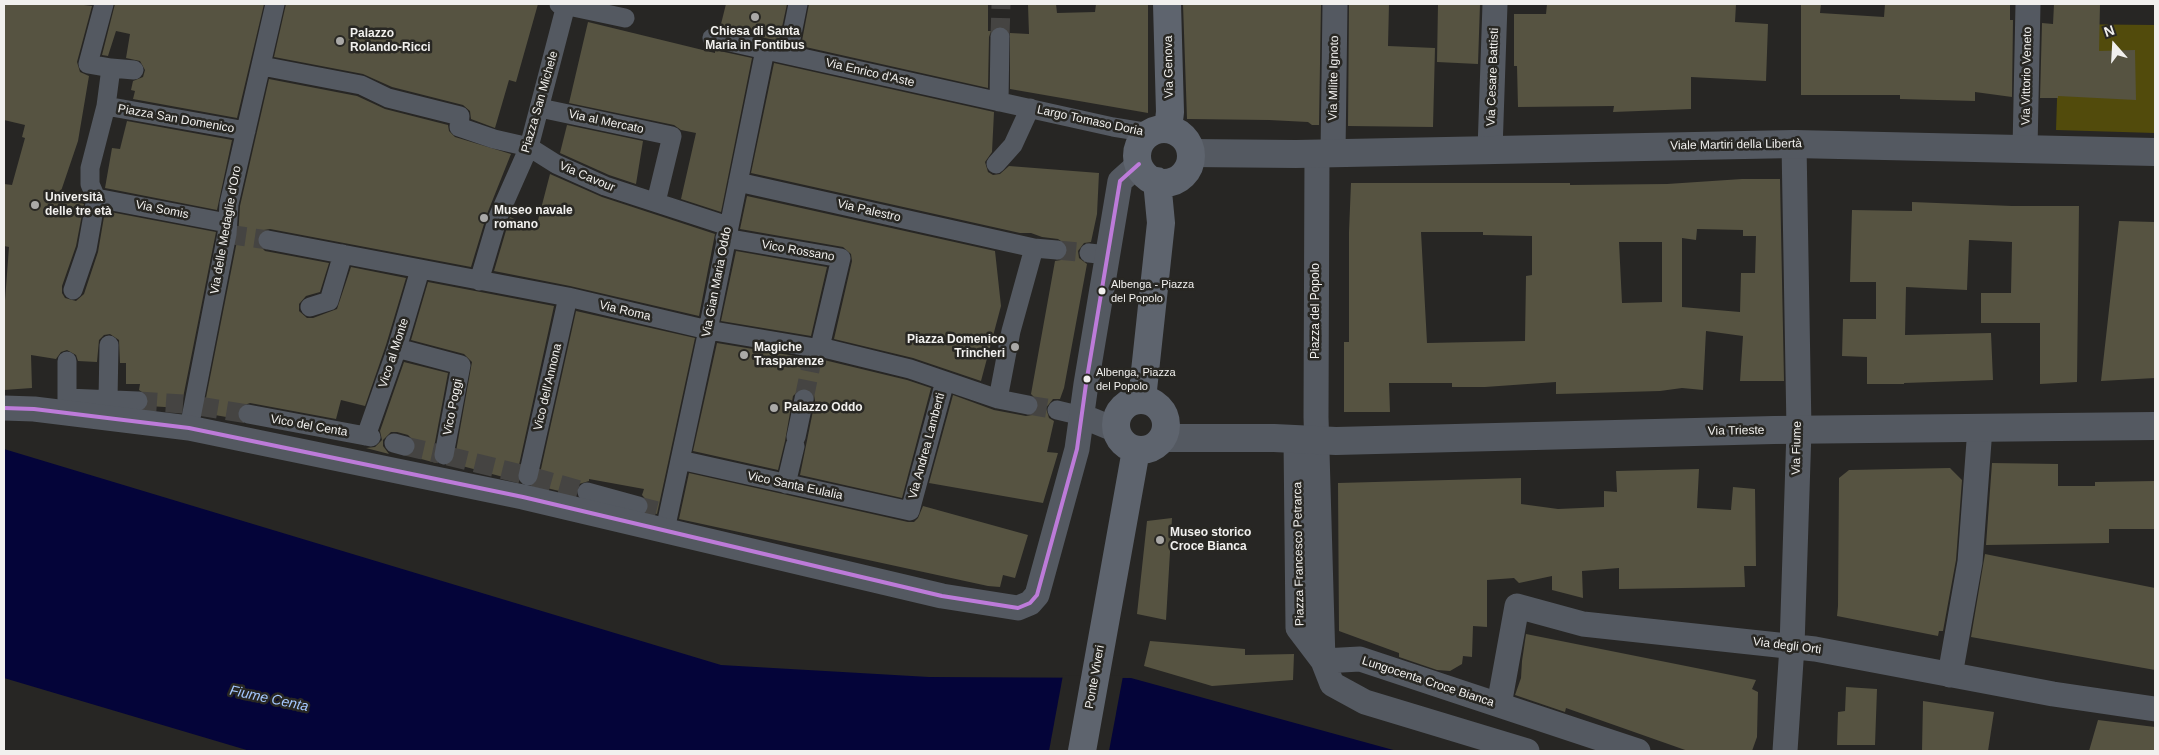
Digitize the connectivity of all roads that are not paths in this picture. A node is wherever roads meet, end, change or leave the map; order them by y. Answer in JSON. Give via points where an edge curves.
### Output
{"nodes":[{"id":1,"x":104,"y":4,"type":"edge"},
{"id":2,"x":275,"y":4,"type":"edge"},
{"id":3,"x":798,"y":4,"type":"edge"},
{"id":4,"x":1167,"y":4,"type":"edge"},
{"id":5,"x":1334,"y":4,"type":"edge"},
{"id":6,"x":1495,"y":4,"type":"edge"},
{"id":7,"x":2028,"y":4,"type":"edge"},
{"id":8,"x":562,"y":5,"type":"edge"},
{"id":9,"x":625,"y":18,"type":"dead end"},
{"id":10,"x":1000,"y":37,"type":"tunnel mouth"},
{"id":11,"x":712,"y":38,"type":"dead end"},
{"id":12,"x":765,"y":50,"type":"junction"},
{"id":13,"x":788,"y":54,"type":"junction"},
{"id":14,"x":262,"y":66,"type":"junction"},
{"id":15,"x":111,"y":68,"type":"junction"},
{"id":16,"x":134,"y":70,"type":"dead end"},
{"id":17,"x":1000,"y":102,"type":"junction"},
{"id":18,"x":106,"y":106,"type":"junction"},
{"id":19,"x":540,"y":108,"type":"junction"},
{"id":20,"x":1030,"y":108,"type":"junction"},
{"id":21,"x":246,"y":131,"type":"junction"},
{"id":22,"x":1159,"y":131,"type":"junction"},
{"id":23,"x":1794,"y":144,"type":"junction"},
{"id":24,"x":529,"y":147,"type":"junction"},
{"id":25,"x":2025,"y":148,"type":"junction"},
{"id":26,"x":1490,"y":150,"type":"junction"},
{"id":27,"x":2155,"y":152,"type":"edge"},
{"id":28,"x":1191,"y":153,"type":"junction"},
{"id":29,"x":1325,"y":153,"type":"junction"},
{"id":30,"x":996,"y":164,"type":"dead end"},
{"id":31,"x":1148,"y":173,"type":"junction"},
{"id":32,"x":738,"y":182,"type":"junction"},
{"id":33,"x":96,"y":198,"type":"junction"},
{"id":34,"x":656,"y":202,"type":"junction"},
{"id":35,"x":227,"y":223,"type":"junction"},
{"id":36,"x":726,"y":232,"type":"junction"},
{"id":37,"x":268,"y":240,"type":"tunnel mouth"},
{"id":38,"x":1034,"y":248,"type":"junction"},
{"id":39,"x":1057,"y":250,"type":"tunnel mouth"},
{"id":40,"x":343,"y":254,"type":"junction"},
{"id":41,"x":420,"y":270,"type":"junction"},
{"id":42,"x":480,"y":281,"type":"junction"},
{"id":43,"x":73,"y":290,"type":"dead end"},
{"id":44,"x":568,"y":297,"type":"junction"},
{"id":45,"x":310,"y":307,"type":"dead end"},
{"id":46,"x":708,"y":330,"type":"junction"},
{"id":47,"x":109,"y":345,"type":"dead end"},
{"id":48,"x":397,"y":348,"type":"junction"},
{"id":49,"x":815,"y":352,"type":"junction"},
{"id":50,"x":67,"y":361,"type":"dead end"},
{"id":51,"x":945,"y":381,"type":"junction"},
{"id":52,"x":804,"y":399,"type":"tunnel mouth"},
{"id":53,"x":998,"y":399,"type":"junction"},
{"id":54,"x":1142,"y":399,"type":"junction"},
{"id":55,"x":108,"y":400,"type":"junction"},
{"id":56,"x":138,"y":401,"type":"tunnel mouth"},
{"id":57,"x":1028,"y":405,"type":"tunnel mouth"},
{"id":58,"x":4,"y":408,"type":"edge"},
{"id":59,"x":1057,"y":410,"type":"tunnel mouth"},
{"id":60,"x":191,"y":411,"type":"junction"},
{"id":61,"x":248,"y":414,"type":"tunnel mouth"},
{"id":62,"x":1082,"y":416,"type":"junction"},
{"id":63,"x":1117,"y":423,"type":"junction"},
{"id":64,"x":2155,"y":426,"type":"edge"},
{"id":65,"x":1980,"y":428,"type":"junction"},
{"id":66,"x":1798,"y":430,"type":"junction"},
{"id":67,"x":369,"y":437,"type":"joint"},
{"id":68,"x":1163,"y":438,"type":"junction"},
{"id":69,"x":1307,"y":439,"type":"junction"},
{"id":70,"x":1136,"y":450,"type":"junction"},
{"id":71,"x":444,"y":455,"type":"dead end"},
{"id":72,"x":680,"y":460,"type":"junction"},
{"id":73,"x":527,"y":476,"type":"dead end"},
{"id":74,"x":786,"y":484,"type":"junction"},
{"id":75,"x":587,"y":492,"type":"tunnel mouth"},
{"id":76,"x":638,"y":506,"type":"tunnel mouth"},
{"id":77,"x":910,"y":511,"type":"joint"},
{"id":78,"x":665,"y":519,"type":"junction"},
{"id":79,"x":1792,"y":646,"type":"junction"},
{"id":80,"x":1323,"y":661,"type":"junction"},
{"id":81,"x":1950,"y":675,"type":"junction"},
{"id":82,"x":1499,"y":705,"type":"junction"},
{"id":83,"x":2155,"y":709,"type":"edge"},
{"id":84,"x":1082,"y":751,"type":"edge"},
{"id":85,"x":1527,"y":751,"type":"edge"},
{"id":86,"x":1638,"y":751,"type":"edge"},
{"id":87,"x":1785,"y":751,"type":"edge"}],
"edges":[{"from":1,"to":15,"type":"street","via":[[88,64]]},
{"from":2,"to":14,"type":"street","name":"Via delle Medaglie d'Oro"},
{"from":3,"to":13,"type":"street"},
{"from":4,"to":22,"type":"main road","name":"Via Genova","via":[[1170,112]]},
{"from":5,"to":29,"type":"street","name":"Via Milite Ignoto"},
{"from":6,"to":26,"type":"street","name":"Via Cesare Battisti"},
{"from":7,"to":25,"type":"street","name":"Via Vittorio Veneto"},
{"from":8,"to":9,"type":"street","name":"Piazza San Michele"},
{"from":8,"to":19,"type":"street","name":"Piazza San Michele"},
{"from":10,"to":17,"type":"street"},
{"from":11,"to":12,"type":"street","name":"Via Enrico d'Aste"},
{"from":12,"to":13,"type":"street","name":"Via Enrico d'Aste"},
{"from":12,"to":32,"type":"street","name":"Via Gian Maria Oddo"},
{"from":13,"to":17,"type":"street","name":"Via Enrico d'Aste"},
{"from":14,"to":21,"type":"street","name":"Via delle Medaglie d'Oro"},
{"from":14,"to":24,"type":"street","name":"Via Cavour","via":[[361,85],[388,98],[463,114],[459,126]]},
{"from":15,"to":16,"type":"street"},
{"from":15,"to":18,"type":"street","name":"Piazza San Domenico"},
{"from":17,"to":20,"type":"street","name":"Largo Tomaso Doria"},
{"from":18,"to":21,"type":"street","name":"Piazza San Domenico"},
{"from":18,"to":33,"type":"street","name":"Piazza San Domenico","via":[[90,168],[90,184]]},
{"from":19,"to":24,"type":"street","name":"Piazza San Michele"},
{"from":19,"to":34,"type":"street","name":"Via al Mercato","via":[[664,132]]},
{"from":20,"to":22,"type":"street","name":"Largo Tomaso Doria"},
{"from":20,"to":30,"type":"street","name":"Largo Tomaso Doria","via":[[1012,145]]},
{"from":21,"to":35,"type":"street","name":"Via delle Medaglie d'Oro"},
{"from":22,"to":28,"type":"main road","via":[[1184,137]]},
{"from":22,"to":31,"type":"main road","via":[[1142,141],[1139,147]]},
{"from":23,"to":25,"type":"street","name":"Viale Martiri della Libertà"},
{"from":23,"to":26,"type":"street","name":"Viale Martiri della Libertà"},
{"from":23,"to":66,"type":"street","name":"Via Fiume"},
{"from":24,"to":34,"type":"street","name":"Via Cavour","via":[[556,164],[605,186]]},
{"from":24,"to":42,"type":"street","name":"Piazza San Michele","via":[[498,217]]},
{"from":25,"to":27,"type":"street","name":"Viale Martiri della Libertà"},
{"from":26,"to":29,"type":"street","name":"Viale Martiri della Libertà"},
{"from":28,"to":29,"type":"street"},
{"from":28,"to":31,"type":"main road","via":[[1190,164],[1179,178],[1168,182]]},
{"from":29,"to":69,"type":"street","name":"Piazza del Popolo"},
{"from":31,"to":54,"type":"main road","via":[[1161,223]]},
{"from":31,"to":62,"type":"street","via":[[1120,181],[1098,254]]},
{"from":32,"to":36,"type":"street","name":"Via Gian Maria Oddo"},
{"from":32,"to":38,"type":"street","name":"Via Palestro"},
{"from":33,"to":35,"type":"street","name":"Via Somis"},
{"from":33,"to":43,"type":"street","via":[[87,249]]},
{"from":34,"to":36,"type":"street","name":"Via Cavour"},
{"from":35,"to":60,"type":"street","name":"Via delle Medaglie d'Oro"},
{"from":36,"to":46,"type":"street","name":"Via Gian Maria Oddo"},
{"from":36,"to":49,"type":"street","name":"Vico Rossano","via":[[840,258]]},
{"from":37,"to":40,"type":"street","name":"Via Roma"},
{"from":38,"to":39,"type":"street"},
{"from":38,"to":53,"type":"street"},
{"from":40,"to":41,"type":"street","name":"Via Roma"},
{"from":40,"to":45,"type":"street","via":[[329,301]]},
{"from":41,"to":42,"type":"street","name":"Via Roma"},
{"from":41,"to":48,"type":"street","name":"Vico al Monte"},
{"from":42,"to":44,"type":"street","name":"Via Roma"},
{"from":44,"to":46,"type":"street","name":"Via Roma"},
{"from":44,"to":73,"type":"street","name":"Vico dell'Annona"},
{"from":46,"to":49,"type":"street","name":"Via Roma"},
{"from":46,"to":72,"type":"street","name":"Via Gian Maria Oddo"},
{"from":47,"to":55,"type":"street"},
{"from":48,"to":67,"type":"street","name":"Vico al Monte"},
{"from":48,"to":71,"type":"street","name":"Vico Poggi","via":[[461,365]]},
{"from":49,"to":51,"type":"street","name":"Via Roma","via":[[910,369]]},
{"from":50,"to":55,"type":"street","via":[[67,401]]},
{"from":51,"to":53,"type":"street","name":"Via Roma"},
{"from":51,"to":77,"type":"street","name":"Via Andrea Lamberti"},
{"from":52,"to":74,"type":"street"},
{"from":53,"to":57,"type":"street"},
{"from":54,"to":63,"type":"main road","via":[[1128,403]]},
{"from":54,"to":68,"type":"main road","via":[[1160,408],[1166,418]]},
{"from":55,"to":56,"type":"street"},
{"from":58,"to":60,"type":"street"},
{"from":59,"to":62,"type":"street"},
{"from":60,"to":78,"type":"street","via":[[523,496]]},
{"from":61,"to":67,"type":"street","name":"Vico del Centa"},
{"from":62,"to":63,"type":"street"},
{"from":62,"to":78,"type":"street","via":[[1077,450],[1037,594],[1030,604],[1018,608],[942,596]]},
{"from":63,"to":70,"type":"main road","via":[[1122,442]]},
{"from":64,"to":65,"type":"street","name":"Via Trieste"},
{"from":65,"to":66,"type":"street","name":"Via Trieste"},
{"from":65,"to":81,"type":"street","via":[[1970,562]]},
{"from":66,"to":69,"type":"street","name":"Via Trieste"},
{"from":66,"to":79,"type":"street","name":"Via Fiume"},
{"from":68,"to":69,"type":"street"},
{"from":68,"to":70,"type":"main road","via":[[1150,449]]},
{"from":69,"to":80,"type":"street","name":"Piazza del Popolo"},
{"from":70,"to":84,"type":"main road","name":"Ponte Viveri"},
{"from":72,"to":74,"type":"street","name":"Vico Santa Eulalia"},
{"from":72,"to":78,"type":"street","name":"Via Gian Maria Oddo"},
{"from":74,"to":77,"type":"street","name":"Vico Santa Eulalia"},
{"from":75,"to":76,"type":"street"},
{"from":79,"to":81,"type":"street","name":"Via degli Orti"},
{"from":79,"to":82,"type":"street","name":"Via degli Orti","via":[[1583,624],[1517,606]]},
{"from":79,"to":87,"type":"street","name":"Via Fiume"},
{"from":80,"to":82,"type":"street","name":"Lungocenta Croce Bianca","via":[[1360,659]]},
{"from":80,"to":85,"type":"street","via":[[1332,684],[1365,702]]},
{"from":81,"to":83,"type":"street","name":"Via degli Orti"},
{"from":82,"to":86,"type":"street","name":"Lungocenta Croce Bianca"}]}
